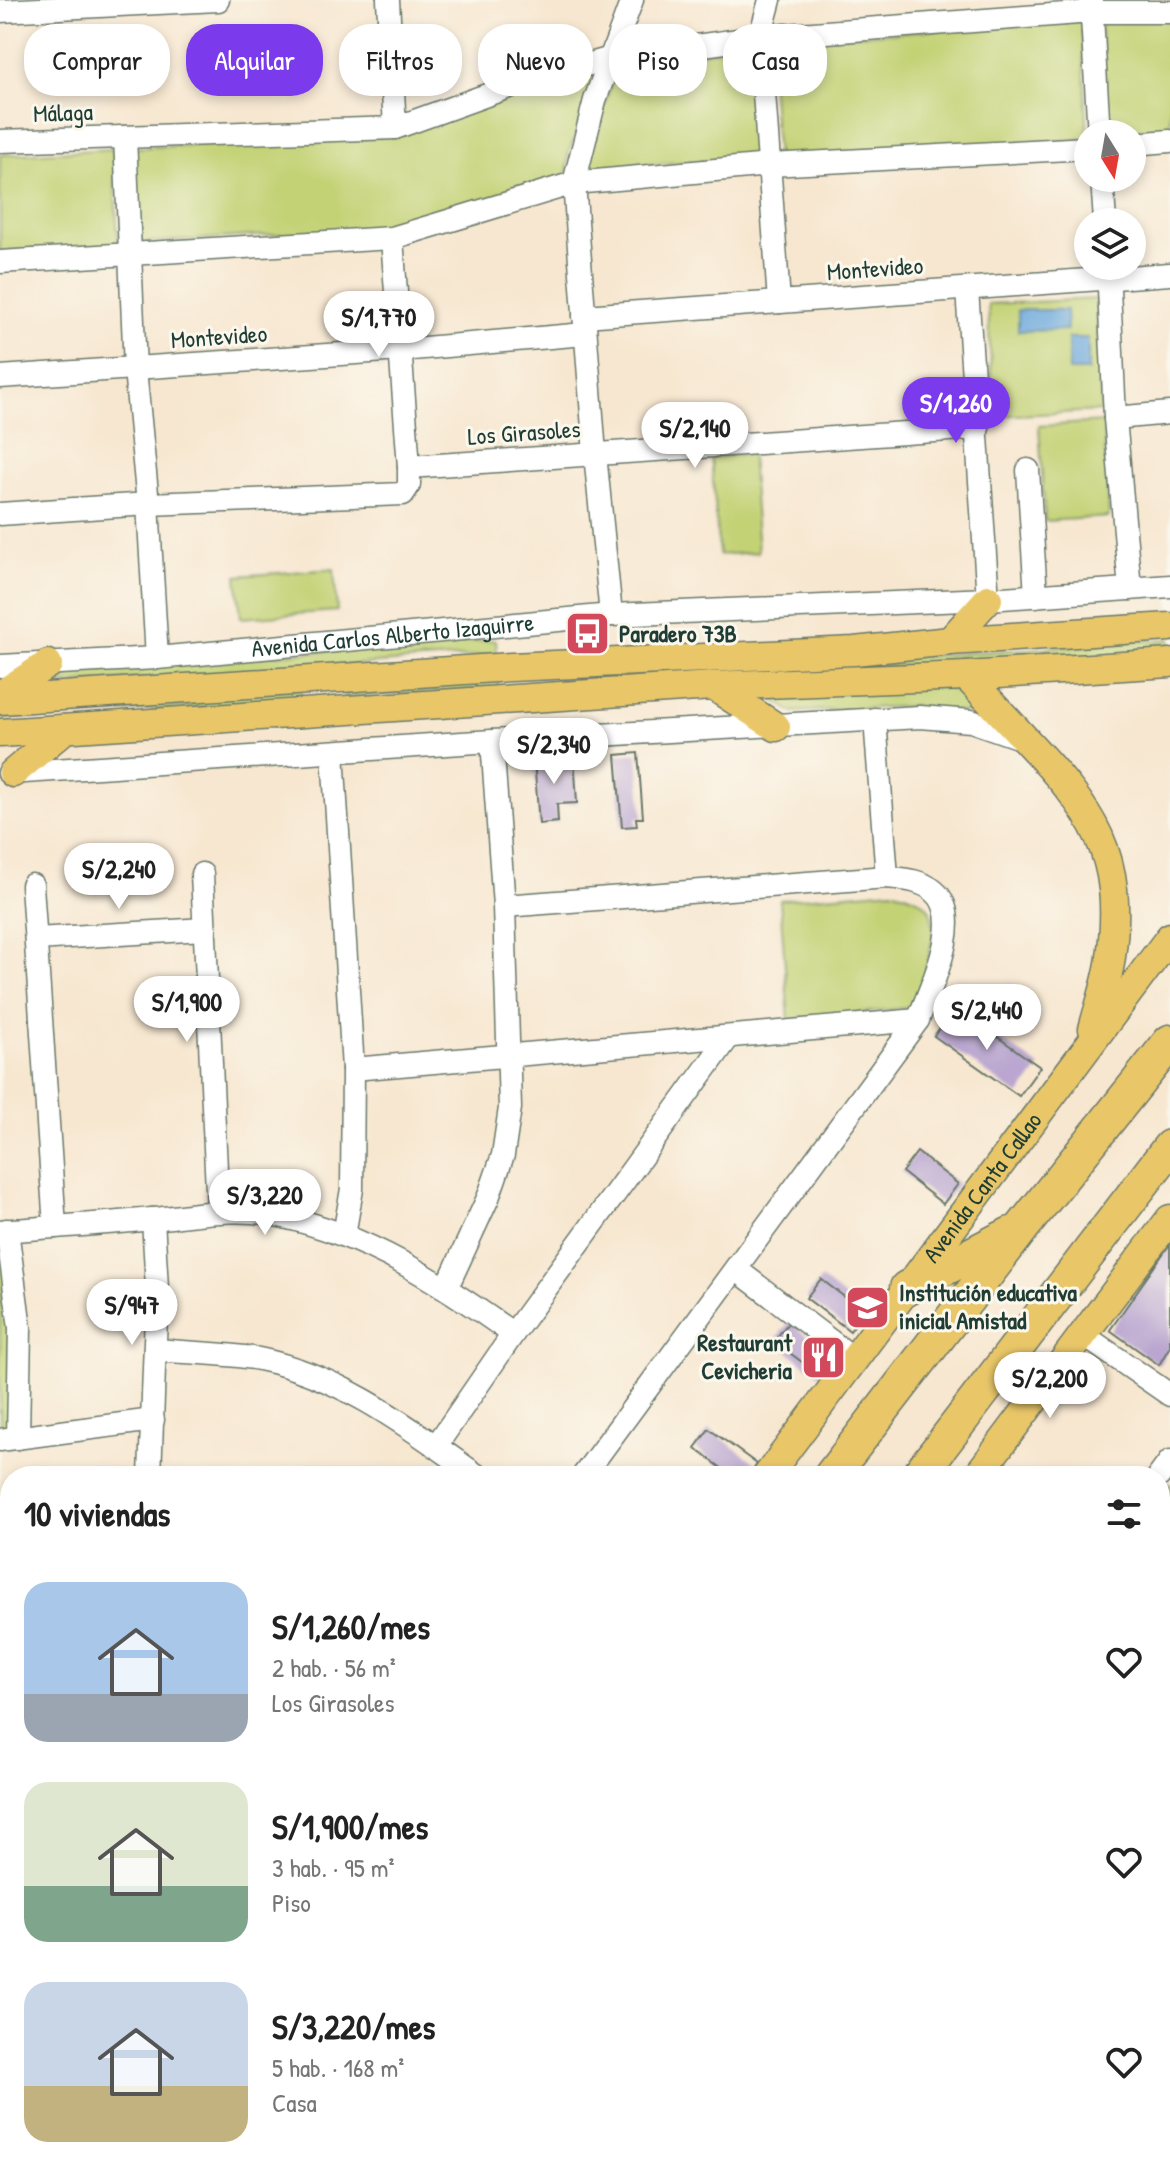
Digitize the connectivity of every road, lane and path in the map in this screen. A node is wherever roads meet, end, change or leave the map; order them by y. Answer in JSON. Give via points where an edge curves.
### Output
{"nodes":[{"id":1,"x":218,"y":0,"type":"edge"},
{"id":2,"x":388,"y":0,"type":"edge"},
{"id":3,"x":632,"y":0,"type":"edge"},
{"id":4,"x":770,"y":0,"type":"edge"},
{"id":5,"x":1092,"y":6,"type":"edge"},
{"id":6,"x":0,"y":11,"type":"edge"},
{"id":7,"x":1170,"y":12,"type":"edge"},
{"id":8,"x":623,"y":24,"type":"edge"},
{"id":9,"x":764,"y":24,"type":"edge"},
{"id":10,"x":827,"y":31,"type":"edge"},
{"id":11,"x":609,"y":59,"type":"edge"},
{"id":12,"x":609,"y":63,"type":"edge"},
{"id":13,"x":765,"y":96,"type":"edge"},
{"id":14,"x":1098,"y":120,"type":"edge"},
{"id":15,"x":395,"y":128,"type":"junction"},
{"id":16,"x":125,"y":137,"type":"junction"},
{"id":17,"x":0,"y":141,"type":"edge"},
{"id":18,"x":1170,"y":141,"type":"edge"},
{"id":19,"x":1146,"y":143,"type":"edge"},
{"id":20,"x":1074,"y":149,"type":"edge"},
{"id":21,"x":770,"y":165,"type":"junction"},
{"id":22,"x":574,"y":183,"type":"junction"},
{"id":23,"x":392,"y":238,"type":"junction"},
{"id":24,"x":130,"y":254,"type":"junction"},
{"id":25,"x":0,"y":262,"type":"edge"},
{"id":26,"x":1146,"y":274,"type":"edge"},
{"id":27,"x":1170,"y":274,"type":"edge"},
{"id":28,"x":1074,"y":277,"type":"edge"},
{"id":29,"x":1108,"y":280,"type":"edge"},
{"id":30,"x":967,"y":289,"type":"junction"},
{"id":31,"x":779,"y":302,"type":"junction"},
{"id":32,"x":585,"y":325,"type":"junction"},
{"id":33,"x":401,"y":350,"type":"junction"},
{"id":34,"x":135,"y":369,"type":"junction"},
{"id":35,"x":0,"y":377,"type":"edge"},
{"id":36,"x":1170,"y":413,"type":"edge"},
{"id":37,"x":1115,"y":418,"type":"junction"},
{"id":38,"x":978,"y":428,"type":"junction"},
{"id":39,"x":595,"y":454,"type":"junction"},
{"id":40,"x":409,"y":467,"type":"junction"},
{"id":41,"x":1028,"y":470,"type":"dead end"},
{"id":42,"x":148,"y":504,"type":"junction"},
{"id":43,"x":0,"y":514,"type":"edge"},
{"id":44,"x":1170,"y":586,"type":"edge"},
{"id":45,"x":1130,"y":589,"type":"junction"},
{"id":46,"x":1036,"y":596,"type":"junction"},
{"id":47,"x":988,"y":599,"type":"junction"},
{"id":48,"x":611,"y":615,"type":"junction"},
{"id":49,"x":1170,"y":627,"type":"edge"},
{"id":50,"x":950,"y":641,"type":"junction"},
{"id":51,"x":854,"y":651,"type":"junction"},
{"id":52,"x":157,"y":658,"type":"junction"},
{"id":53,"x":1170,"y":663,"type":"edge"},
{"id":54,"x":48,"y":664,"type":"junction"},
{"id":55,"x":0,"y":666,"type":"edge"},
{"id":56,"x":966,"y":676,"type":"junction"},
{"id":57,"x":321,"y":679,"type":"junction"},
{"id":58,"x":856,"y":680,"type":"junction"},
{"id":59,"x":713,"y":686,"type":"junction"},
{"id":60,"x":0,"y":698,"type":"edge"},
{"id":61,"x":315,"y":713,"type":"junction"},
{"id":62,"x":875,"y":719,"type":"junction"},
{"id":63,"x":776,"y":727,"type":"junction"},
{"id":64,"x":65,"y":729,"type":"junction"},
{"id":65,"x":0,"y":733,"type":"edge"},
{"id":66,"x":1027,"y":740,"type":"junction"},
{"id":67,"x":492,"y":741,"type":"junction"},
{"id":68,"x":333,"y":753,"type":"junction"},
{"id":69,"x":6,"y":774,"type":"edge"},
{"id":70,"x":202,"y":874,"type":"dead end"},
{"id":71,"x":887,"y":877,"type":"junction"},
{"id":72,"x":32,"y":885,"type":"dead end"},
{"id":73,"x":504,"y":906,"type":"junction"},
{"id":74,"x":205,"y":929,"type":"junction"},
{"id":75,"x":1170,"y":937,"type":"edge"},
{"id":76,"x":36,"y":939,"type":"junction"},
{"id":77,"x":918,"y":1020,"type":"junction"},
{"id":78,"x":728,"y":1038,"type":"junction"},
{"id":79,"x":1090,"y":1042,"type":"junction"},
{"id":80,"x":1170,"y":1042,"type":"edge"},
{"id":81,"x":510,"y":1056,"type":"junction"},
{"id":82,"x":353,"y":1069,"type":"junction"},
{"id":83,"x":1170,"y":1147,"type":"edge"},
{"id":84,"x":218,"y":1211,"type":"junction"},
{"id":85,"x":153,"y":1219,"type":"junction"},
{"id":86,"x":1170,"y":1219,"type":"edge"},
{"id":87,"x":55,"y":1227,"type":"junction"},
{"id":88,"x":1022,"y":1228,"type":"junction"},
{"id":89,"x":4,"y":1231,"type":"edge"},
{"id":90,"x":344,"y":1235,"type":"junction"},
{"id":91,"x":737,"y":1270,"type":"junction"},
{"id":92,"x":447,"y":1287,"type":"junction"},
{"id":93,"x":907,"y":1288,"type":"junction"},
{"id":94,"x":513,"y":1334,"type":"junction"},
{"id":95,"x":1082,"y":1334,"type":"junction"},
{"id":96,"x":155,"y":1350,"type":"junction"},
{"id":97,"x":853,"y":1358,"type":"junction"},
{"id":98,"x":1170,"y":1395,"type":"edge"},
{"id":99,"x":153,"y":1420,"type":"junction"},
{"id":100,"x":9,"y":1439,"type":"edge"},
{"id":101,"x":436,"y":1446,"type":"junction"},
{"id":102,"x":151,"y":1466,"type":"edge"},
{"id":103,"x":464,"y":1466,"type":"edge"},
{"id":104,"x":590,"y":1466,"type":"edge"},
{"id":105,"x":774,"y":1466,"type":"edge"},
{"id":106,"x":839,"y":1466,"type":"edge"},
{"id":107,"x":926,"y":1466,"type":"edge"},
{"id":108,"x":984,"y":1466,"type":"edge"}],
"edges":[{"from":1,"to":6,"type":"street"},
{"from":2,"to":15,"type":"street"},
{"from":3,"to":8,"type":"street"},
{"from":4,"to":9,"type":"street"},
{"from":5,"to":7,"type":"street","name":"Málaga"},
{"from":5,"to":10,"type":"street","name":"Málaga"},
{"from":5,"to":14,"type":"street"},
{"from":11,"to":15,"type":"street","name":"Málaga"},
{"from":12,"to":22,"type":"street"},
{"from":13,"to":21,"type":"street"},
{"from":15,"to":16,"type":"street","name":"Málaga"},
{"from":16,"to":17,"type":"street","name":"Málaga"},
{"from":16,"to":24,"type":"street"},
{"from":18,"to":19,"type":"street"},
{"from":20,"to":21,"type":"street"},
{"from":21,"to":22,"type":"street"},
{"from":21,"to":31,"type":"street"},
{"from":22,"to":23,"type":"street"},
{"from":22,"to":32,"type":"street"},
{"from":23,"to":24,"type":"street"},
{"from":23,"to":33,"type":"street"},
{"from":24,"to":25,"type":"street"},
{"from":24,"to":34,"type":"street"},
{"from":26,"to":27,"type":"street","name":"Montevideo"},
{"from":28,"to":30,"type":"street","name":"Montevideo"},
{"from":29,"to":37,"type":"street"},
{"from":30,"to":31,"type":"street","name":"Montevideo"},
{"from":30,"to":38,"type":"street"},
{"from":31,"to":32,"type":"street","name":"Montevideo"},
{"from":32,"to":33,"type":"street","name":"Montevideo"},
{"from":32,"to":39,"type":"street"},
{"from":33,"to":34,"type":"street","name":"Montevideo"},
{"from":33,"to":40,"type":"street"},
{"from":34,"to":35,"type":"street","name":"Montevideo"},
{"from":34,"to":42,"type":"street"},
{"from":36,"to":37,"type":"street"},
{"from":37,"to":45,"type":"street"},
{"from":38,"to":39,"type":"street","name":"Los Girasoles"},
{"from":38,"to":47,"type":"street"},
{"from":39,"to":40,"type":"street","name":"Los Girasoles"},
{"from":39,"to":48,"type":"street"},
{"from":40,"to":42,"type":"street","via":[[403,494]]},
{"from":41,"to":46,"type":"street"},
{"from":42,"to":43,"type":"street"},
{"from":42,"to":52,"type":"street"},
{"from":44,"to":45,"type":"street","name":"Avenida Carlos Alberto Izaguirre"},
{"from":45,"to":46,"type":"street","name":"Avenida Carlos Alberto Izaguirre"},
{"from":46,"to":47,"type":"street","name":"Avenida Carlos Alberto Izaguirre"},
{"from":47,"to":48,"type":"street","name":"Avenida Carlos Alberto Izaguirre"},
{"from":47,"to":50,"type":"main road"},
{"from":48,"to":52,"type":"street","name":"Avenida Carlos Alberto Izaguirre"},
{"from":49,"to":50,"type":"main road","name":"Avenida Carlos Alberto Izaguirre"},
{"from":50,"to":51,"type":"main road","name":"Avenida Carlos Alberto Izaguirre"},
{"from":51,"to":57,"type":"main road","name":"Avenida Carlos Alberto Izaguirre"},
{"from":51,"to":58,"type":"main road","via":[[845,662]]},
{"from":52,"to":54,"type":"street","name":"Avenida Carlos Alberto Izaguirre"},
{"from":53,"to":56,"type":"main road"},
{"from":54,"to":55,"type":"street","name":"Avenida Carlos Alberto Izaguirre"},
{"from":54,"to":60,"type":"main road"},
{"from":56,"to":58,"type":"main road"},
{"from":56,"to":66,"type":"main road"},
{"from":57,"to":60,"type":"main road","name":"Avenida Carlos Alberto Izaguirre"},
{"from":57,"to":61,"type":"main road","via":[[329,699]]},
{"from":58,"to":59,"type":"main road"},
{"from":59,"to":61,"type":"main road"},
{"from":59,"to":63,"type":"main road"},
{"from":61,"to":64,"type":"main road"},
{"from":62,"to":63,"type":"street"},
{"from":62,"to":66,"type":"street","via":[[971,721]]},
{"from":62,"to":71,"type":"street"},
{"from":63,"to":67,"type":"street"},
{"from":64,"to":65,"type":"main road"},
{"from":64,"to":69,"type":"main road"},
{"from":66,"to":79,"type":"main road","via":[[1083,804],[1109,864],[1115,910],[1111,960]]},
{"from":67,"to":68,"type":"street"},
{"from":67,"to":73,"type":"street"},
{"from":68,"to":69,"type":"street"},
{"from":68,"to":82,"type":"street"},
{"from":70,"to":74,"type":"street"},
{"from":71,"to":73,"type":"street"},
{"from":71,"to":77,"type":"street","via":[[920,883],[944,904],[947,927],[939,967]]},
{"from":72,"to":76,"type":"street"},
{"from":73,"to":81,"type":"street"},
{"from":74,"to":76,"type":"street"},
{"from":74,"to":84,"type":"street"},
{"from":75,"to":79,"type":"main road","name":"Avenida Canta Callao"},
{"from":76,"to":87,"type":"street"},
{"from":77,"to":78,"type":"street"},
{"from":77,"to":91,"type":"street"},
{"from":78,"to":81,"type":"street"},
{"from":78,"to":94,"type":"street"},
{"from":79,"to":93,"type":"main road","name":"Avenida Canta Callao"},
{"from":80,"to":88,"type":"highway"},
{"from":81,"to":82,"type":"street"},
{"from":81,"to":92,"type":"street","via":[[503,1155]]},
{"from":82,"to":90,"type":"street","via":[[352,1189]]},
{"from":83,"to":107,"type":"highway"},
{"from":84,"to":85,"type":"street"},
{"from":84,"to":90,"type":"street","via":[[278,1215]]},
{"from":85,"to":87,"type":"street"},
{"from":85,"to":96,"type":"street"},
{"from":86,"to":95,"type":"main road"},
{"from":87,"to":89,"type":"street"},
{"from":88,"to":93,"type":"highway"},
{"from":88,"to":106,"type":"highway"},
{"from":89,"to":100,"type":"street","via":[[20,1328]]},
{"from":90,"to":92,"type":"street"},
{"from":91,"to":97,"type":"street"},
{"from":91,"to":104,"type":"street"},
{"from":92,"to":94,"type":"street"},
{"from":93,"to":97,"type":"main road","name":"Avenida Canta Callao"},
{"from":94,"to":101,"type":"street"},
{"from":95,"to":98,"type":"street"},
{"from":95,"to":108,"type":"main road"},
{"from":96,"to":99,"type":"street"},
{"from":96,"to":101,"type":"street","via":[[259,1359],[321,1378],[382,1408]]},
{"from":97,"to":105,"type":"main road","name":"Avenida Canta Callao"},
{"from":99,"to":100,"type":"street"},
{"from":99,"to":102,"type":"street"},
{"from":101,"to":103,"type":"street"}]}
